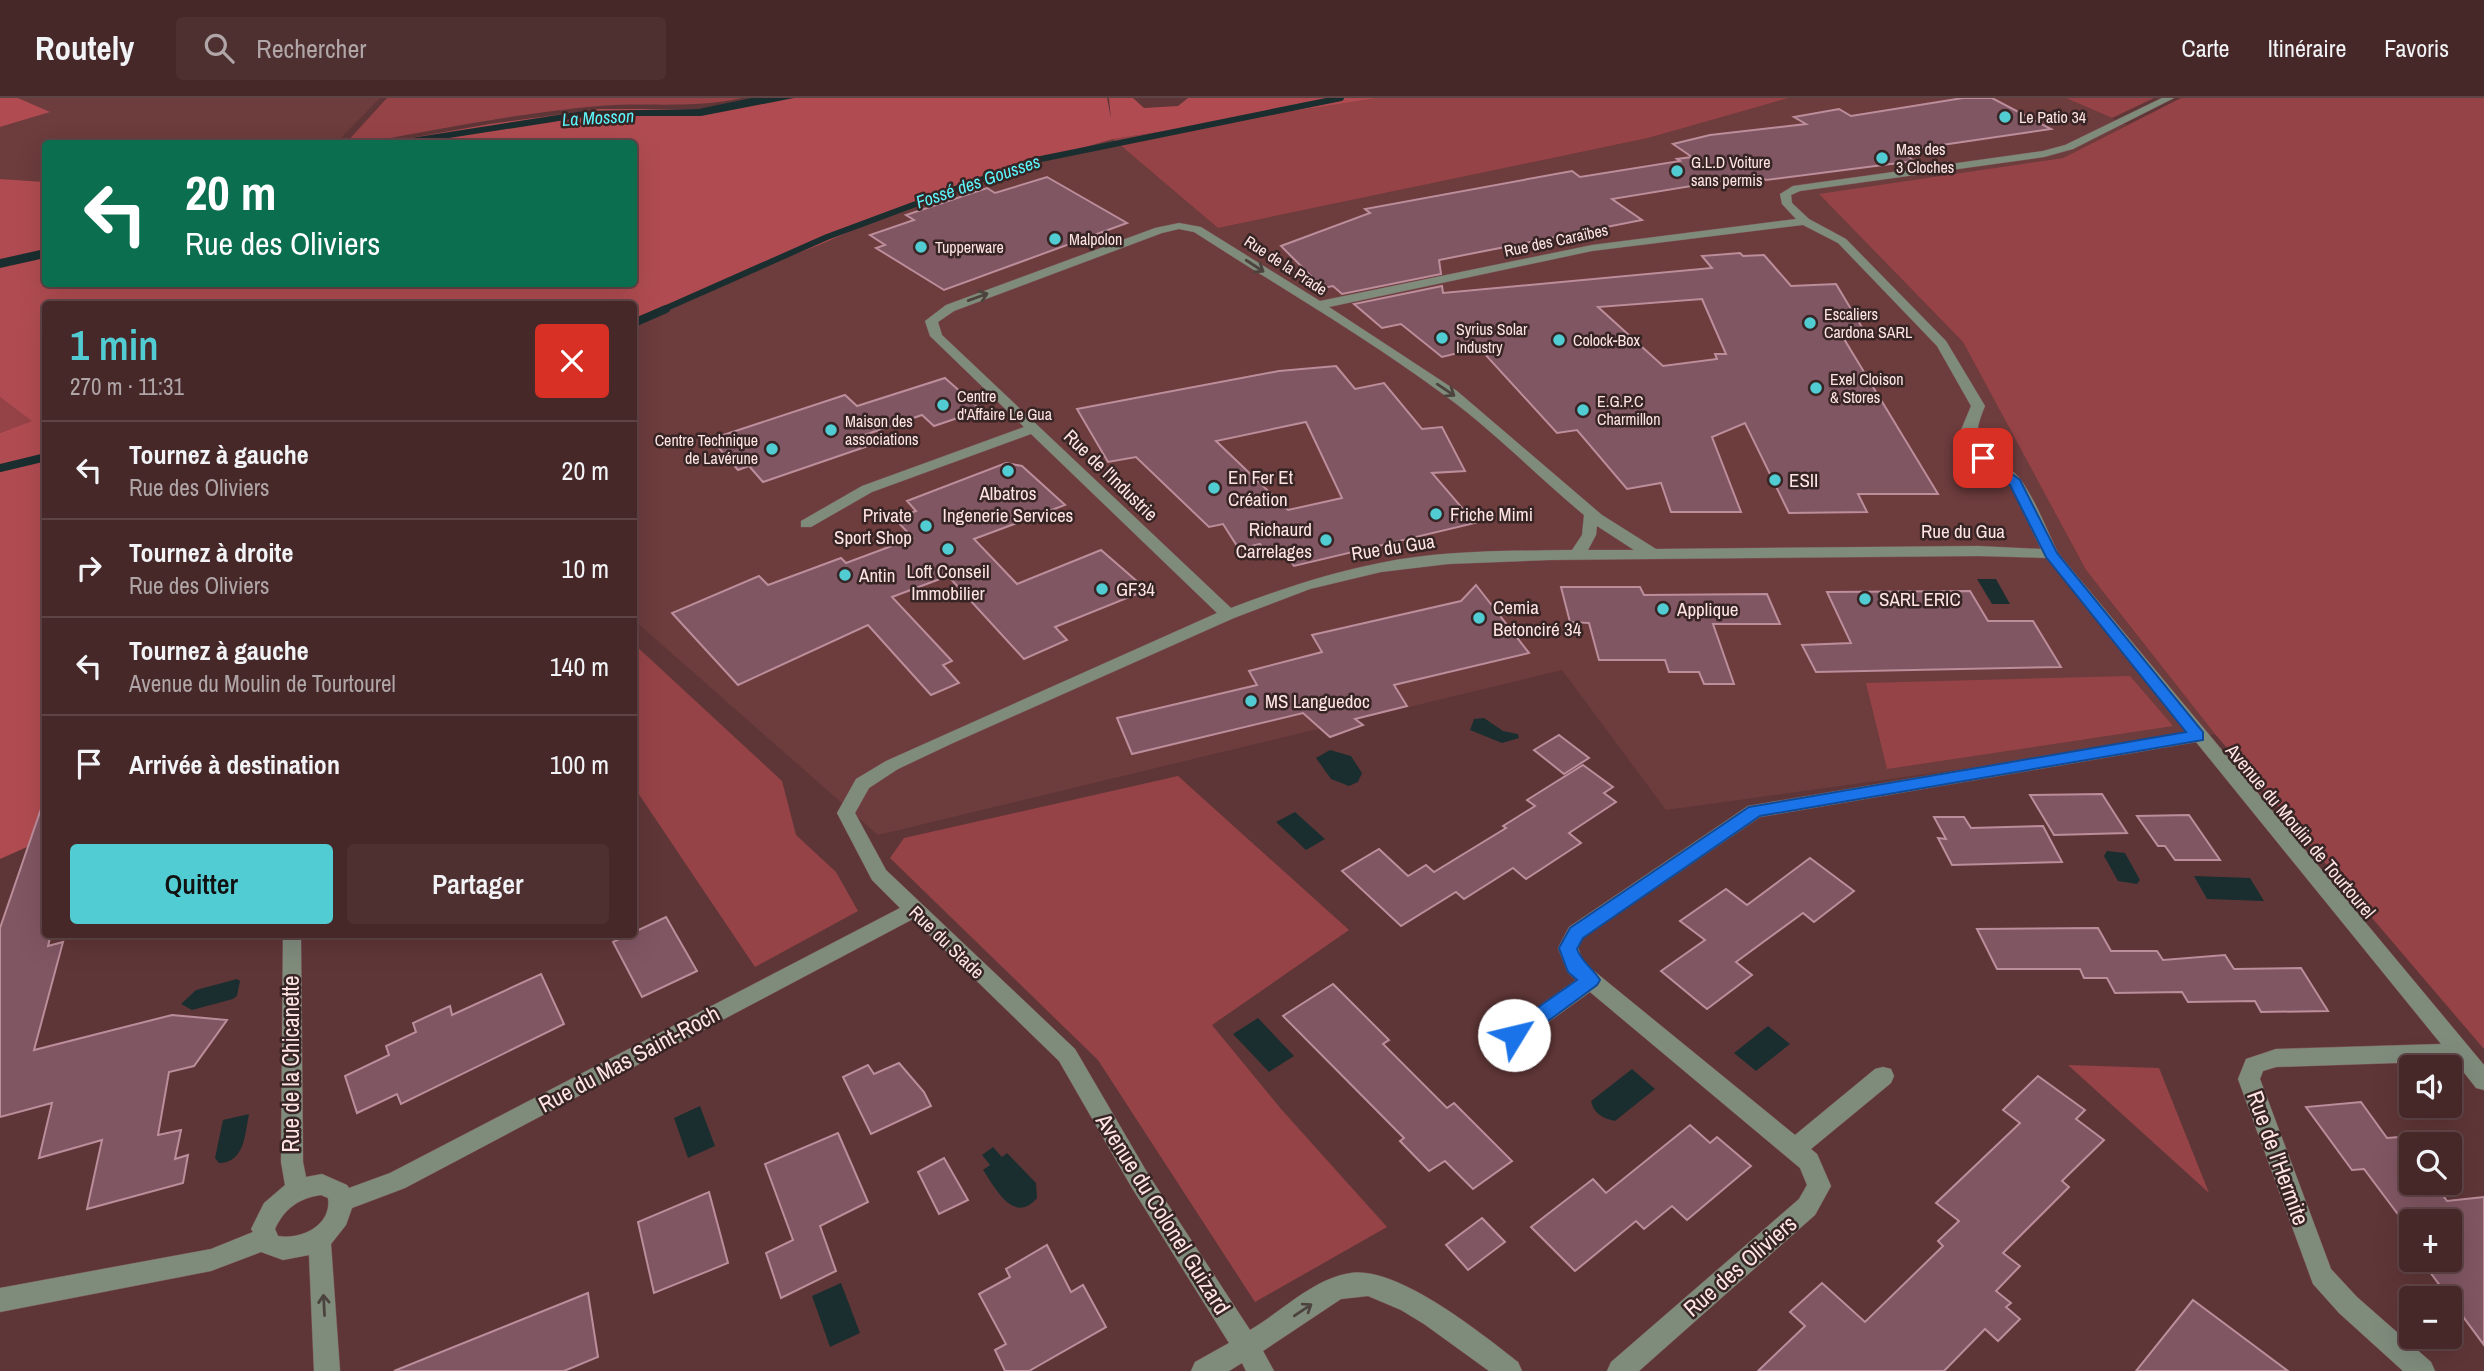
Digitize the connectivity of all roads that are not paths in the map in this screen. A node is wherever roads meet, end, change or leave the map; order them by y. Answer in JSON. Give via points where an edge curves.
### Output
{"nodes":[{"id":1,"x":2169,"y":98,"type":"edge"},
{"id":2,"x":1805,"y":220,"type":"junction"},
{"id":3,"x":1316,"y":306,"type":"junction"},
{"id":4,"x":936,"y":336,"type":"joint"},
{"id":5,"x":1034,"y":428,"type":"junction"},
{"id":6,"x":1591,"y":516,"type":"junction"},
{"id":7,"x":806,"y":524,"type":"dead end"},
{"id":8,"x":1653,"y":554,"type":"junction"},
{"id":9,"x":2051,"y":554,"type":"junction"},
{"id":10,"x":1577,"y":555,"type":"junction"},
{"id":11,"x":1228,"y":614,"type":"junction"},
{"id":12,"x":2197,"y":736,"type":"junction"},
{"id":13,"x":846,"y":813,"type":"joint"},
{"id":14,"x":913,"y":910,"type":"junction"},
{"id":15,"x":290,"y":938,"type":"dead end"},
{"id":16,"x":1591,"y":980,"type":"junction"},
{"id":17,"x":1495,"y":1049,"type":"dead end"},
{"id":18,"x":2460,"y":1052,"type":"junction"},
{"id":19,"x":1067,"y":1055,"type":"joint"},
{"id":20,"x":1883,"y":1076,"type":"dead end"},
{"id":21,"x":2484,"y":1081,"type":"edge"},
{"id":22,"x":1795,"y":1149,"type":"junction"},
{"id":23,"x":297,"y":1189,"type":"junction"},
{"id":24,"x":342,"y":1201,"type":"junction"},
{"id":25,"x":264,"y":1239,"type":"junction"},
{"id":26,"x":318,"y":1239,"type":"junction"},
{"id":27,"x":0,"y":1300,"type":"edge"},
{"id":28,"x":1246,"y":1347,"type":"junction"},
{"id":29,"x":327,"y":1371,"type":"edge"},
{"id":30,"x":1204,"y":1371,"type":"edge"},
{"id":31,"x":1261,"y":1371,"type":"edge"},
{"id":32,"x":1509,"y":1371,"type":"edge"},
{"id":33,"x":1620,"y":1371,"type":"edge"},
{"id":34,"x":2422,"y":1371,"type":"edge"}],
"edges":[{"from":1,"to":2,"type":"street","name":"Avenue du Moulin de Tourtourel","via":[[2069,147],[2044,154],[1797,188],[1785,194],[1787,204]]},
{"from":2,"to":3,"type":"street","name":"Rue des Caraïbes","via":[[1591,248]]},
{"from":2,"to":9,"type":"street","name":"Avenue du Moulin de Tourtourel","via":[[1842,241],[1942,344],[1978,406],[1968,430],[1971,444],[2016,483]]},
{"from":4,"to":3,"type":"street","name":"Rue de la Prade","one_way":true,"via":[[931,321],[950,308],[1179,226],[1198,229]]},
{"from":3,"to":6,"type":"street","name":"Rue de la Prade","one_way":true,"via":[[1454,395]]},
{"from":4,"to":5,"type":"street","name":"Rue de l'Industrie"},
{"from":5,"to":7,"type":"street","via":[[867,489]]},
{"from":5,"to":11,"type":"street","name":"Rue de l'Industrie"},
{"from":6,"to":8,"type":"street","name":"Rue de la Prade"},
{"from":6,"to":10,"type":"street","via":[[1589,535]]},
{"from":8,"to":9,"type":"street","name":"Rue du Gua"},
{"from":8,"to":10,"type":"street","name":"Rue du Gua"},
{"from":9,"to":12,"type":"street","name":"Avenue du Moulin de Tourtourel"},
{"from":10,"to":11,"type":"street","name":"Rue du Gua","via":[[1448,559],[1381,567],[1305,586]]},
{"from":11,"to":13,"type":"street","name":"Rue du Gua","via":[[892,765],[862,784]]},
{"from":12,"to":16,"type":"street","name":"Rue des Oliviers","via":[[1755,811],[1576,933],[1568,948],[1575,967]]},
{"from":12,"to":18,"type":"street","name":"Avenue du Moulin de Tourtourel"},
{"from":13,"to":14,"type":"street","name":"Rue du Stade","via":[[879,875]]},
{"from":14,"to":19,"type":"street","name":"Rue du Stade"},
{"from":14,"to":24,"type":"street","name":"Rue du Mas Saint-Roch","via":[[397,1181]]},
{"from":15,"to":23,"type":"street","name":"Rue de la Chicanette","via":[[292,1162]]},
{"from":16,"to":17,"type":"street"},
{"from":16,"to":22,"type":"street","name":"Rue des Oliviers"},
{"from":18,"to":21,"type":"street","name":"Avenue du Moulin de Tourtourel"},
{"from":18,"to":34,"type":"street","name":"Rue de l'Hermite","via":[[2276,1058],[2254,1065],[2249,1079],[2322,1276]]},
{"from":19,"to":28,"type":"street","name":"Avenue du Colonel Guizard","via":[[1140,1181]]},
{"from":20,"to":22,"type":"street"},
{"from":22,"to":33,"type":"street","name":"Rue des Oliviers","via":[[1809,1161],[1819,1186],[1807,1207]]},
{"from":23,"to":24,"type":"street","via":[[322,1184],[339,1192]]},
{"from":23,"to":25,"type":"street","via":[[267,1217]]},
{"from":24,"to":26,"type":"street","via":[[337,1221]]},
{"from":25,"to":26,"type":"street","via":[[270,1246],[291,1250]]},
{"from":25,"to":27,"type":"street","via":[[211,1259]]},
{"from":29,"to":26,"type":"street","one_way":true},
{"from":28,"to":30,"type":"street"},
{"from":28,"to":31,"type":"street","name":"Avenue du Colonel Guizard"},
{"from":28,"to":32,"type":"street","one_way":true,"via":[[1326,1294],[1353,1283],[1401,1296]]}]}
